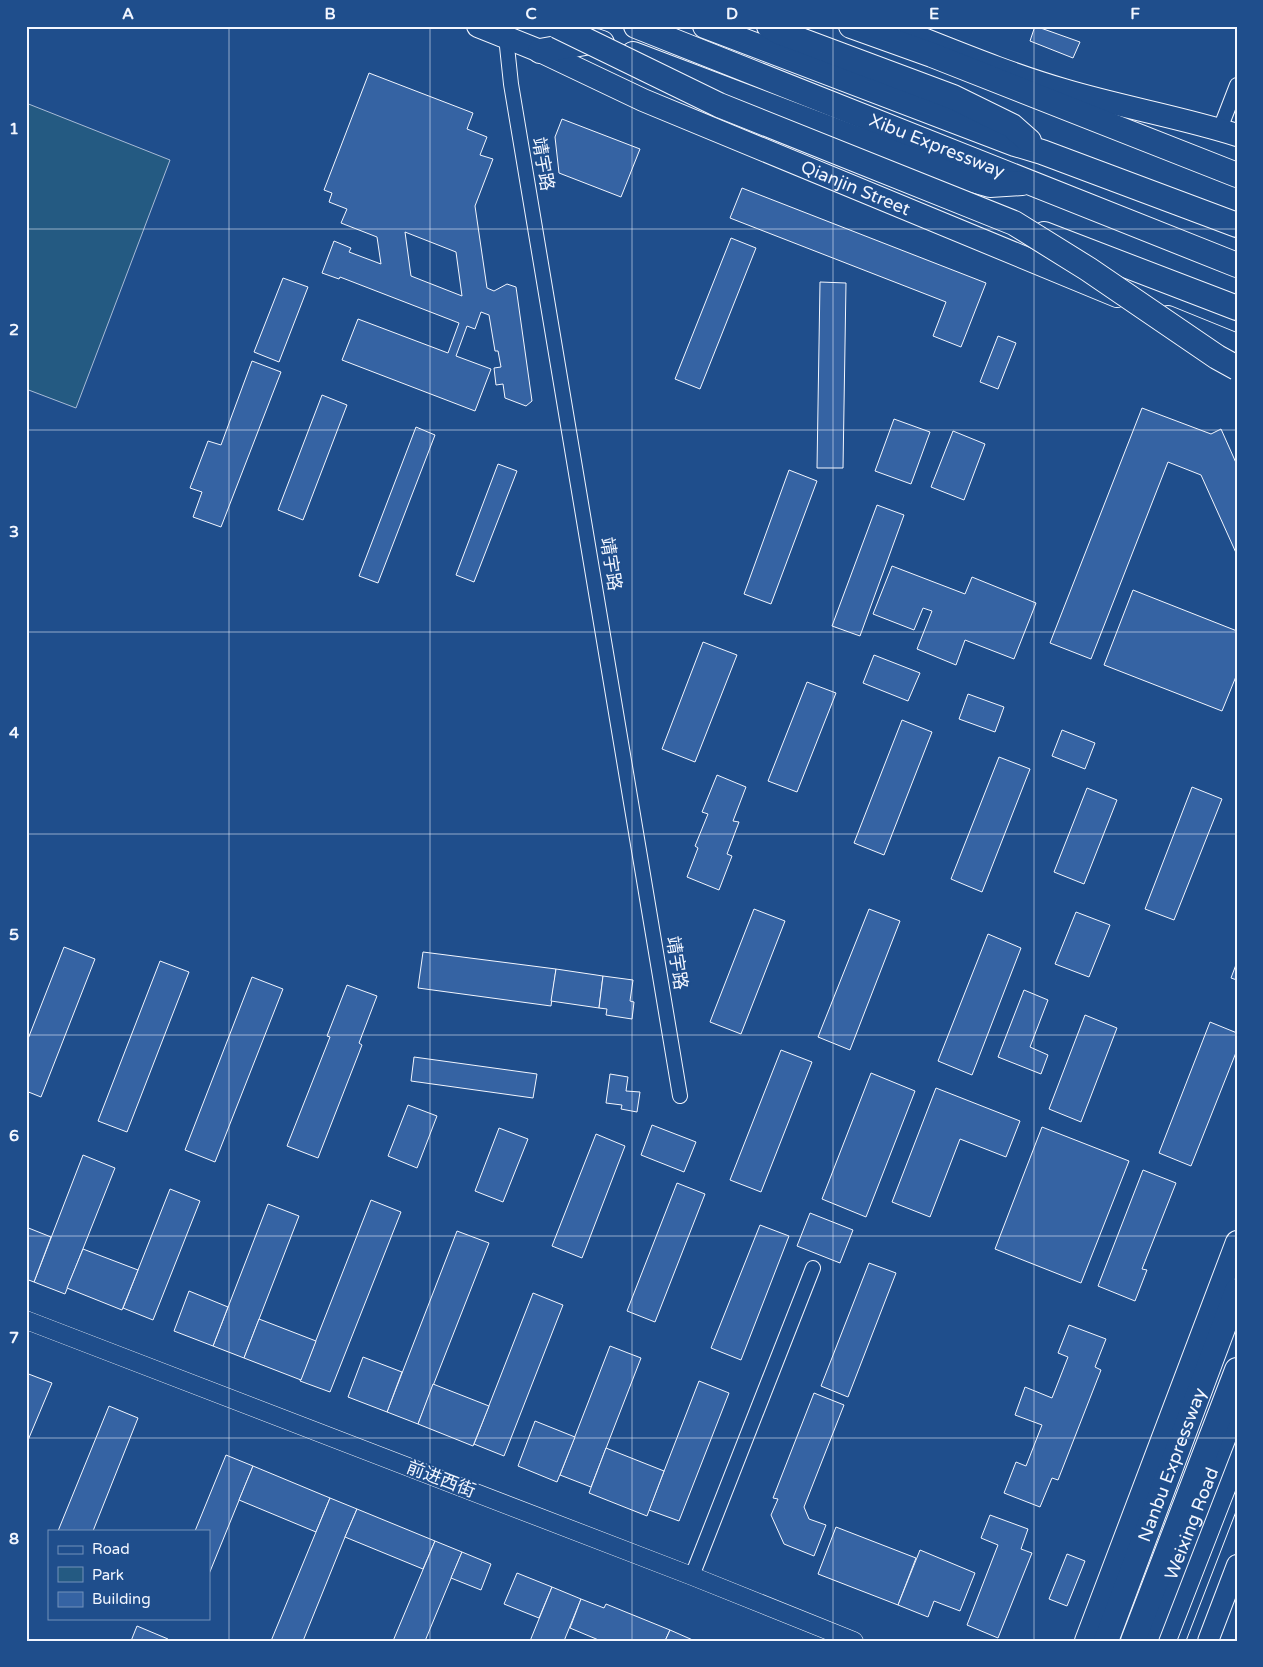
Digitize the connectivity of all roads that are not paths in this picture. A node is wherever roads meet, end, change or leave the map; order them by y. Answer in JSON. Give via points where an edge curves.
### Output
{"nodes":[{"id":1,"x":478,"y":26,"type":"edge"},
{"id":2,"x":557,"y":26,"type":"edge"},
{"id":3,"x":636,"y":26,"type":"edge"},
{"id":4,"x":705,"y":26,"type":"edge"},
{"id":5,"x":769,"y":26,"type":"edge"},
{"id":6,"x":851,"y":26,"type":"edge"},
{"id":7,"x":890,"y":26,"type":"edge"},
{"id":8,"x":506,"y":37,"type":"junction"},
{"id":9,"x":540,"y":51,"type":"junction"},
{"id":10,"x":1237,"y":85,"type":"edge"},
{"id":11,"x":1228,"y":132,"type":"edge"},
{"id":12,"x":1042,"y":152,"type":"junction"},
{"id":13,"x":1213,"y":166,"type":"junction"},
{"id":14,"x":1237,"y":168,"type":"edge"},
{"id":15,"x":1237,"y":175,"type":"edge"},
{"id":16,"x":1031,"y":183,"type":"junction"},
{"id":17,"x":1014,"y":223,"type":"junction"},
{"id":18,"x":1237,"y":225,"type":"edge"},
{"id":19,"x":1237,"y":265,"type":"edge"},
{"id":20,"x":1237,"y":308,"type":"edge"},
{"id":21,"x":1237,"y":345,"type":"edge"},
{"id":22,"x":1237,"y":368,"type":"edge"},
{"id":23,"x":680,"y":1096,"type":"dead end"},
{"id":24,"x":1237,"y":1242,"type":"edge"},
{"id":25,"x":813,"y":1268,"type":"dead end"},
{"id":26,"x":1237,"y":1291,"type":"edge"},
{"id":27,"x":26,"y":1320,"type":"edge"},
{"id":28,"x":1237,"y":1370,"type":"edge"},
{"id":29,"x":1237,"y":1406,"type":"edge"},
{"id":30,"x":1237,"y":1565,"type":"edge"},
{"id":31,"x":692,"y":1576,"type":"junction"},
{"id":32,"x":854,"y":1641,"type":"edge"},
{"id":33,"x":1086,"y":1641,"type":"edge"},
{"id":34,"x":1106,"y":1641,"type":"edge"},
{"id":35,"x":1133,"y":1641,"type":"edge"},
{"id":36,"x":1146,"y":1641,"type":"edge"},
{"id":37,"x":1208,"y":1641,"type":"edge"}],
"edges":[{"from":1,"to":8,"type":"main road","name":"Qianjin Street"},
{"from":2,"to":17,"type":"highway","bridge":true,"via":[[719,105]]},
{"from":3,"to":16,"type":"highway","name":"Xibu Expressway"},
{"from":4,"to":12,"type":"highway","name":"Xibu Expressway"},
{"from":5,"to":12,"type":"highway","via":[[953,97],[1012,126]]},
{"from":6,"to":13,"type":"highway","via":[[941,58]]},
{"from":7,"to":11,"type":"main road","via":[[1065,90]]},
{"from":8,"to":9,"type":"main road","name":"Qianjin Street"},
{"from":8,"to":23,"type":"street","name":"靖宇路","via":[[511,84]]},
{"from":9,"to":16,"type":"highway","via":[[596,41],[947,173],[990,185]]},
{"from":9,"to":21,"type":"main road","name":"Qianjin Street","via":[[643,100]]},
{"from":10,"to":11,"type":"street"},
{"from":12,"to":18,"type":"highway","name":"Xibu Expressway"},
{"from":13,"to":14,"type":"highway"},
{"from":13,"to":15,"type":"highway"},
{"from":16,"to":19,"type":"highway","name":"Xibu Expressway"},
{"from":17,"to":20,"type":"highway","bridge":true},
{"from":17,"to":22,"type":"highway","bridge":true},
{"from":24,"to":33,"type":"main road"},
{"from":25,"to":31,"type":"street"},
{"from":26,"to":34,"type":"highway","name":"Nanbu Expressway"},
{"from":27,"to":31,"type":"street","name":"前进西街"},
{"from":28,"to":35,"type":"highway","name":"Nanbu Expressway"},
{"from":29,"to":36,"type":"main road","name":"Weixing Road"},
{"from":30,"to":37,"type":"main road"},
{"from":31,"to":32,"type":"street","name":"前进西街"}]}
